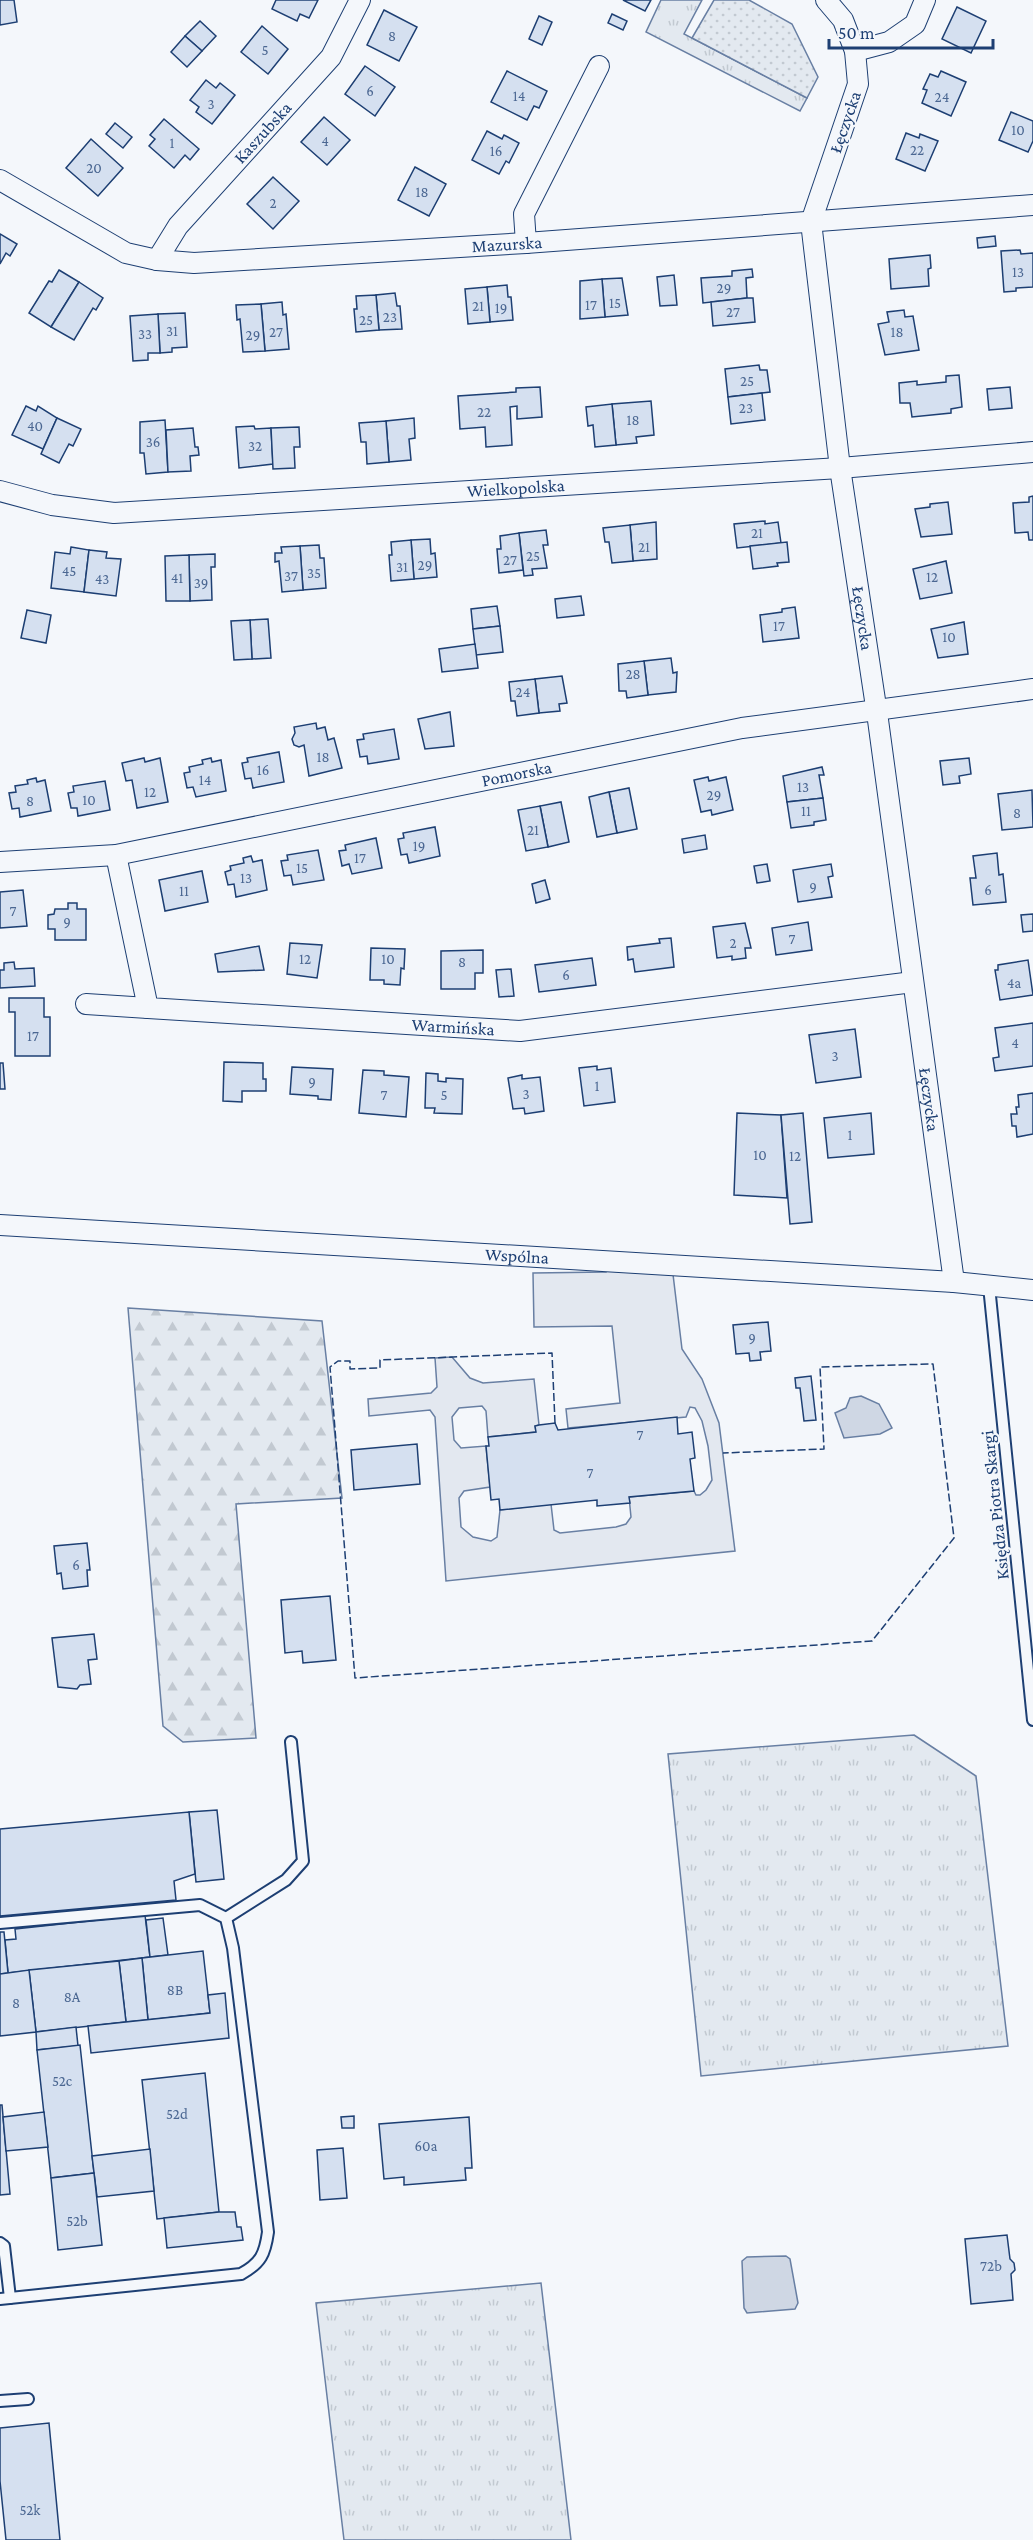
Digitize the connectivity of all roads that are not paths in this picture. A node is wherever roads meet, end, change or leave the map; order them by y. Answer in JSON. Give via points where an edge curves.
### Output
{"nodes":[{"id":1,"x":360,"y":0,"type":"edge"},
{"id":2,"x":826,"y":0,"type":"edge"},
{"id":3,"x":925,"y":0,"type":"edge"},
{"id":4,"x":855,"y":51,"type":"junction"},
{"id":5,"x":599,"y":66,"type":"dead end"},
{"id":6,"x":0,"y":180,"type":"edge"},
{"id":7,"x":1033,"y":205,"type":"edge"},
{"id":8,"x":811,"y":222,"type":"junction"},
{"id":9,"x":526,"y":243,"type":"junction"},
{"id":10,"x":157,"y":260,"type":"junction"},
{"id":11,"x":1033,"y":452,"type":"edge"},
{"id":12,"x":840,"y":468,"type":"junction"},
{"id":13,"x":0,"y":491,"type":"edge"},
{"id":14,"x":1033,"y":688,"type":"edge"},
{"id":15,"x":877,"y":710,"type":"junction"},
{"id":16,"x":116,"y":855,"type":"junction"},
{"id":17,"x":0,"y":862,"type":"edge"},
{"id":18,"x":913,"y":982,"type":"junction"},
{"id":19,"x":86,"y":1004,"type":"dead end"},
{"id":20,"x":148,"y":1008,"type":"junction"},
{"id":21,"x":0,"y":1225,"type":"edge"},
{"id":22,"x":954,"y":1282,"type":"junction"},
{"id":23,"x":989,"y":1286,"type":"junction"},
{"id":24,"x":1033,"y":1290,"type":"edge"},
{"id":25,"x":1033,"y":1720,"type":"edge"},
{"id":26,"x":291,"y":1742,"type":"dead end"},
{"id":27,"x":225,"y":1918,"type":"junction"},
{"id":28,"x":0,"y":1923,"type":"edge"},
{"id":29,"x":0,"y":2243,"type":"edge"},
{"id":30,"x":5,"y":2298,"type":"edge"},
{"id":31,"x":28,"y":2398,"type":"dead end"},
{"id":32,"x":0,"y":2401,"type":"edge"}],
"edges":[{"from":1,"to":10,"type":"street","name":"Kaszubska","via":[[331,57],[178,226]]},
{"from":2,"to":4,"type":"street","name":"Łęczycka","via":[[843,20]]},
{"from":3,"to":4,"type":"street","via":[[915,24],[889,42]]},
{"from":4,"to":8,"type":"street","name":"Łęczycka","via":[[858,84]]},
{"from":5,"to":9,"type":"street","via":[[524,214]]},
{"from":6,"to":10,"type":"street","name":"Mazurska","via":[[126,253]]},
{"from":7,"to":8,"type":"street","name":"Mazurska"},
{"from":8,"to":9,"type":"street","name":"Mazurska"},
{"from":8,"to":12,"type":"street","name":"Łęczycka"},
{"from":9,"to":10,"type":"street","name":"Mazurska","via":[[194,263]]},
{"from":11,"to":12,"type":"street","name":"Wielkopolska"},
{"from":12,"to":13,"type":"street","name":"Wielkopolska","via":[[114,513],[52,505]]},
{"from":12,"to":15,"type":"street","name":"Łęczycka"},
{"from":14,"to":15,"type":"street","name":"Pomorska"},
{"from":15,"to":16,"type":"street","name":"Pomorska","via":[[742,728]]},
{"from":15,"to":18,"type":"street","name":"Łęczycka"},
{"from":16,"to":17,"type":"street","name":"Pomorska"},
{"from":16,"to":20,"type":"street"},
{"from":18,"to":20,"type":"street","name":"Warmińska","via":[[520,1031]]},
{"from":18,"to":22,"type":"street","name":"Łęczycka"},
{"from":19,"to":20,"type":"street","name":"Warmińska"},
{"from":21,"to":22,"type":"street","name":"Wspólna"},
{"from":22,"to":23,"type":"street","name":"Wspólna"},
{"from":23,"to":24,"type":"street","name":"Wspólna"},
{"from":23,"to":25,"type":"lane","name":"Księdza Piotra Skargi"},
{"from":26,"to":27,"type":"lane","via":[[303,1861],[286,1880]]},
{"from":27,"to":28,"type":"lane","via":[[200,1905]]},
{"from":27,"to":30,"type":"lane","via":[[233,1948],[268,2232],[266,2247],[256,2266],[242,2274]]},
{"from":29,"to":30,"type":"lane","via":[[4,2246]]},
{"from":31,"to":32,"type":"lane"}]}
